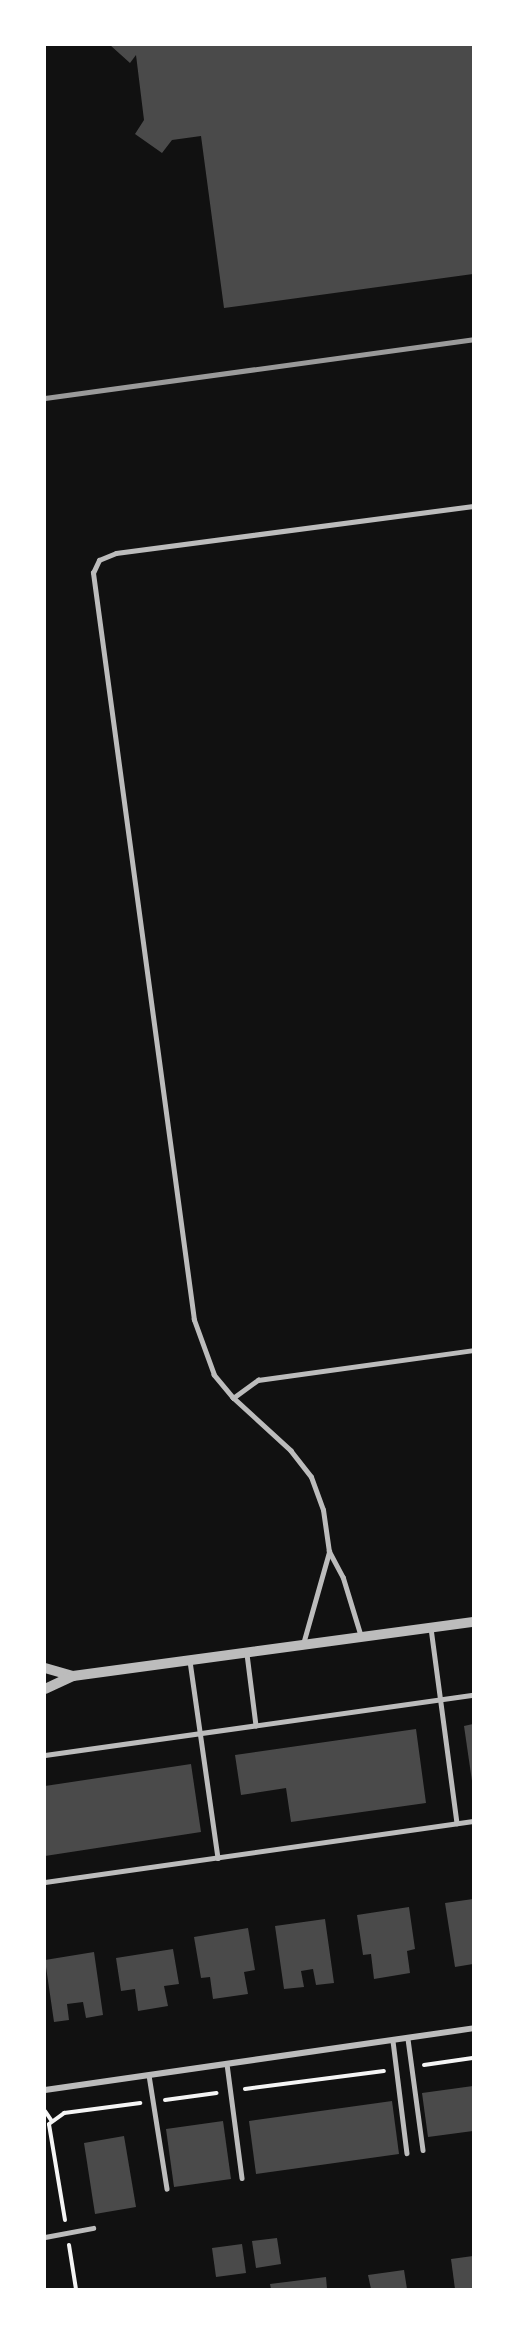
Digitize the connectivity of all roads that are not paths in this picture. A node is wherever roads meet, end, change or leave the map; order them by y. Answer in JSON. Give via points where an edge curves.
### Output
{"nodes":[{"id":1,"x":473,"y":506,"type":"edge"},
{"id":2,"x":473,"y":1350,"type":"edge"},
{"id":3,"x":233,"y":1398,"type":"junction"},
{"id":4,"x":329,"y":1552,"type":"junction"},
{"id":5,"x":473,"y":1622,"type":"edge"},
{"id":6,"x":431,"y":1628,"type":"junction"},
{"id":7,"x":362,"y":1638,"type":"junction"},
{"id":8,"x":302,"y":1647,"type":"junction"},
{"id":9,"x":247,"y":1654,"type":"junction"},
{"id":10,"x":190,"y":1661,"type":"junction"},
{"id":11,"x":45,"y":1668,"type":"edge"},
{"id":12,"x":73,"y":1676,"type":"junction"},
{"id":13,"x":45,"y":1689,"type":"edge"},
{"id":14,"x":473,"y":1695,"type":"edge"},
{"id":15,"x":441,"y":1699,"type":"junction"},
{"id":16,"x":256,"y":1725,"type":"junction"},
{"id":17,"x":200,"y":1733,"type":"junction"},
{"id":18,"x":45,"y":1755,"type":"edge"},
{"id":19,"x":473,"y":1821,"type":"edge"},
{"id":20,"x":458,"y":1823,"type":"junction"},
{"id":21,"x":218,"y":1858,"type":"junction"},
{"id":22,"x":45,"y":1882,"type":"edge"},
{"id":23,"x":473,"y":2028,"type":"edge"},
{"id":24,"x":408,"y":2039,"type":"junction"},
{"id":25,"x":393,"y":2041,"type":"junction"},
{"id":26,"x":227,"y":2064,"type":"junction"},
{"id":27,"x":149,"y":2075,"type":"junction"},
{"id":28,"x":45,"y":2090,"type":"edge"},
{"id":29,"x":423,"y":2150,"type":"dead end"},
{"id":30,"x":407,"y":2153,"type":"dead end"},
{"id":31,"x":242,"y":2178,"type":"dead end"},
{"id":32,"x":167,"y":2189,"type":"dead end"},
{"id":33,"x":93,"y":2228,"type":"dead end"},
{"id":34,"x":45,"y":2237,"type":"edge"}],
"edges":[{"from":1,"to":3,"type":"lane","via":[[116,553],[99,561],[93,573],[194,1320],[213,1375]]},
{"from":2,"to":3,"type":"lane","via":[[258,1380]]},
{"from":3,"to":4,"type":"lane","via":[[276,1435],[311,1477],[323,1510]]},
{"from":4,"to":7,"type":"lane","via":[[343,1578]]},
{"from":4,"to":8,"type":"lane"},
{"from":5,"to":6,"type":"street"},
{"from":6,"to":7,"type":"street"},
{"from":6,"to":15,"type":"lane"},
{"from":7,"to":8,"type":"street"},
{"from":8,"to":9,"type":"street"},
{"from":9,"to":10,"type":"street"},
{"from":9,"to":16,"type":"lane"},
{"from":10,"to":12,"type":"street"},
{"from":10,"to":17,"type":"lane"},
{"from":11,"to":12,"type":"street"},
{"from":12,"to":13,"type":"street"},
{"from":14,"to":15,"type":"lane"},
{"from":15,"to":16,"type":"lane"},
{"from":15,"to":20,"type":"lane"},
{"from":16,"to":17,"type":"lane"},
{"from":17,"to":18,"type":"lane"},
{"from":17,"to":21,"type":"lane"},
{"from":19,"to":20,"type":"lane"},
{"from":20,"to":21,"type":"lane"},
{"from":21,"to":22,"type":"lane"},
{"from":23,"to":24,"type":"street"},
{"from":24,"to":25,"type":"street"},
{"from":24,"to":29,"type":"lane"},
{"from":25,"to":26,"type":"street"},
{"from":25,"to":30,"type":"lane"},
{"from":26,"to":27,"type":"street"},
{"from":26,"to":31,"type":"lane"},
{"from":27,"to":28,"type":"street"},
{"from":27,"to":32,"type":"lane"},
{"from":33,"to":34,"type":"lane"}]}
